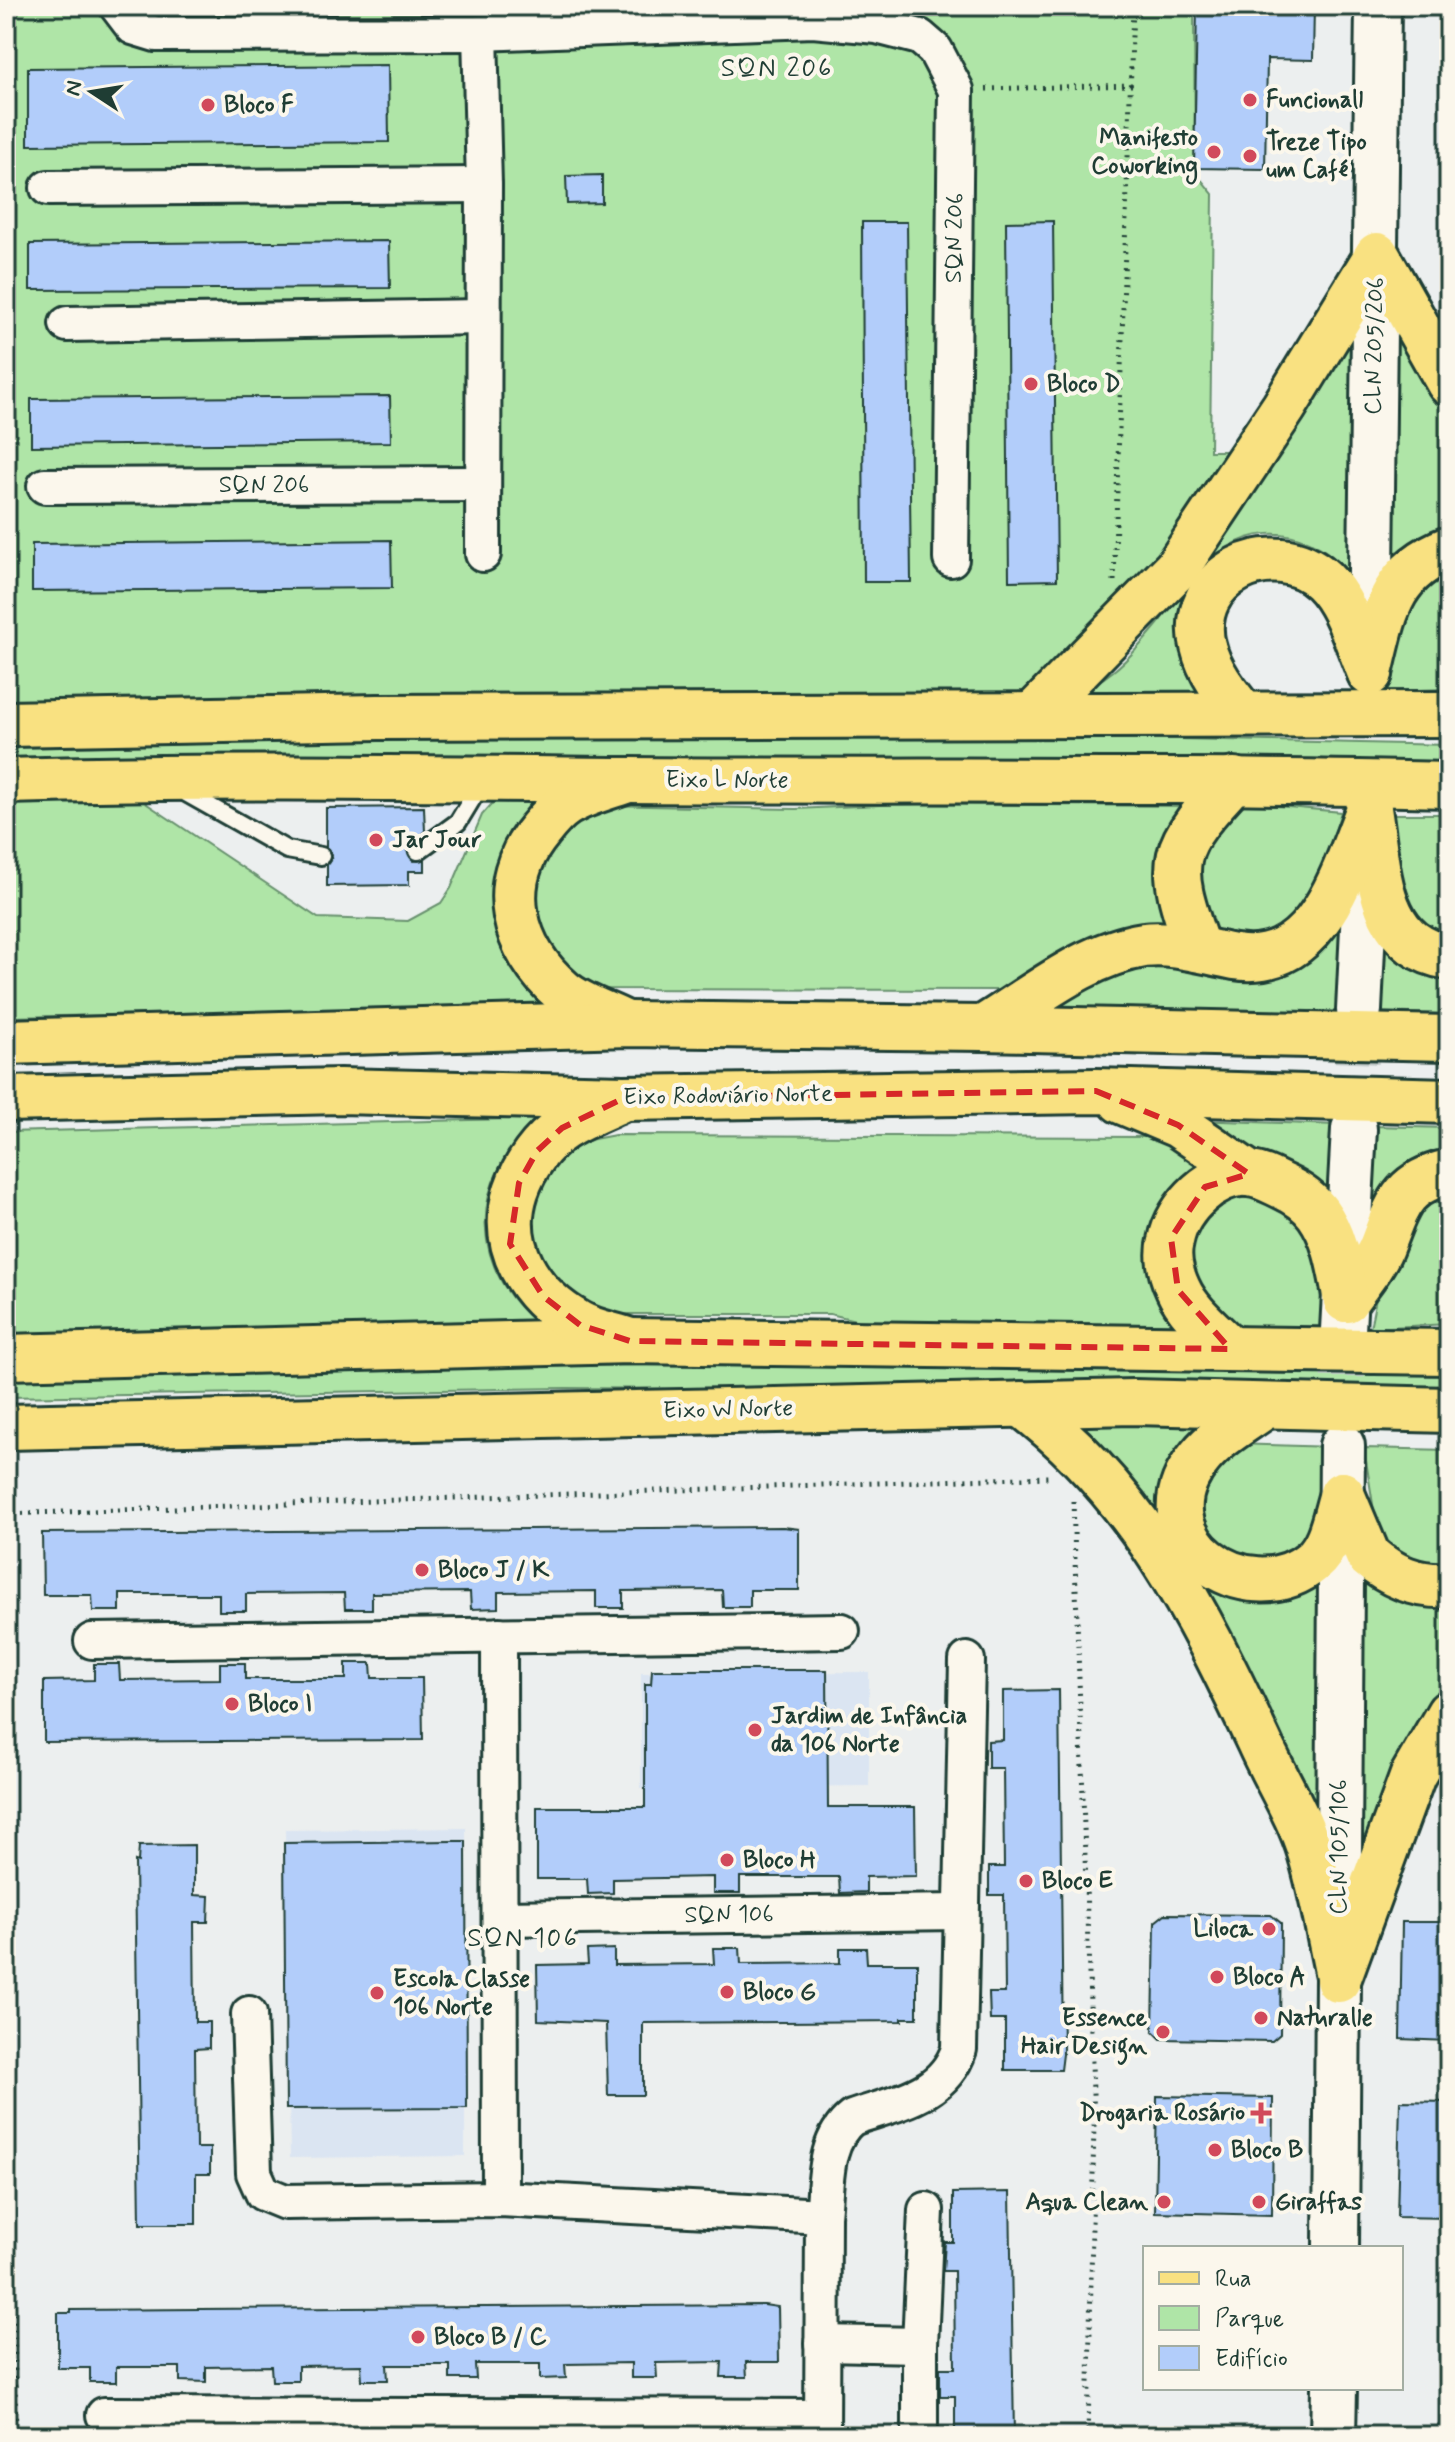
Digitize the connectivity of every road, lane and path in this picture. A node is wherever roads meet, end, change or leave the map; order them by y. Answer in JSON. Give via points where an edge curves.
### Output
{"nodes":[{"id":1,"x":117,"y":6,"type":"edge"},
{"id":2,"x":1133,"y":6,"type":"edge"},
{"id":3,"x":1320,"y":6,"type":"edge"},
{"id":4,"x":1426,"y":6,"type":"edge"},
{"id":5,"x":1433,"y":6,"type":"edge"},
{"id":6,"x":1328,"y":9,"type":"edge"},
{"id":7,"x":1362,"y":9,"type":"edge"},
{"id":8,"x":818,"y":13,"type":"edge"},
{"id":9,"x":351,"y":19,"type":"edge"},
{"id":10,"x":480,"y":33,"type":"junction"},
{"id":11,"x":1132,"y":85,"type":"junction"},
{"id":12,"x":956,"y":90,"type":"junction"},
{"id":13,"x":484,"y":185,"type":"junction"},
{"id":14,"x":48,"y":188,"type":"dead end"},
{"id":15,"x":1377,"y":255,"type":"junction"},
{"id":16,"x":483,"y":317,"type":"junction"},
{"id":17,"x":67,"y":324,"type":"dead end"},
{"id":18,"x":1449,"y":383,"type":"edge"},
{"id":19,"x":482,"y":484,"type":"junction"},
{"id":20,"x":45,"y":486,"type":"dead end"},
{"id":21,"x":1449,"y":549,"type":"edge"},
{"id":22,"x":483,"y":554,"type":"dead end"},
{"id":23,"x":951,"y":559,"type":"dead end"},
{"id":24,"x":1112,"y":639,"type":"junction"},
{"id":25,"x":1370,"y":680,"type":"junction"},
{"id":26,"x":1035,"y":713,"type":"junction"},
{"id":27,"x":1243,"y":714,"type":"junction"},
{"id":28,"x":1449,"y":714,"type":"edge"},
{"id":29,"x":6,"y":724,"type":"edge"},
{"id":30,"x":486,"y":776,"type":"junction"},
{"id":31,"x":157,"y":777,"type":"junction"},
{"id":32,"x":628,"y":780,"type":"junction"},
{"id":33,"x":1234,"y":780,"type":"junction"},
{"id":34,"x":6,"y":781,"type":"edge"},
{"id":35,"x":1449,"y":785,"type":"edge"},
{"id":36,"x":1369,"y":806,"type":"junction"},
{"id":37,"x":418,"y":851,"type":"dead end"},
{"id":38,"x":321,"y":856,"type":"dead end"},
{"id":39,"x":1198,"y":949,"type":"junction"},
{"id":40,"x":1449,"y":957,"type":"edge"},
{"id":41,"x":1359,"y":1010,"type":"tunnel mouth"},
{"id":42,"x":628,"y":1024,"type":"junction"},
{"id":43,"x":983,"y":1028,"type":"junction"},
{"id":44,"x":1449,"y":1038,"type":"edge"},
{"id":45,"x":6,"y":1042,"type":"edge"},
{"id":46,"x":1096,"y":1091,"type":"junction"},
{"id":47,"x":624,"y":1098,"type":"junction"},
{"id":48,"x":6,"y":1099,"type":"edge"},
{"id":49,"x":1449,"y":1101,"type":"edge"},
{"id":50,"x":1354,"y":1129,"type":"tunnel mouth"},
{"id":51,"x":1449,"y":1172,"type":"edge"},
{"id":52,"x":1249,"y":1174,"type":"junction"},
{"id":53,"x":1344,"y":1315,"type":"junction"},
{"id":54,"x":630,"y":1341,"type":"junction"},
{"id":55,"x":1230,"y":1349,"type":"junction"},
{"id":56,"x":1449,"y":1352,"type":"edge"},
{"id":57,"x":6,"y":1357,"type":"edge"},
{"id":58,"x":1021,"y":1404,"type":"junction"},
{"id":59,"x":1262,"y":1408,"type":"junction"},
{"id":60,"x":1449,"y":1410,"type":"edge"},
{"id":61,"x":6,"y":1427,"type":"edge"},
{"id":62,"x":1342,"y":1446,"type":"tunnel mouth"},
{"id":63,"x":1088,"y":1478,"type":"junction"},
{"id":64,"x":1342,"y":1494,"type":"junction"},
{"id":65,"x":6,"y":1514,"type":"edge"},
{"id":66,"x":1449,"y":1585,"type":"edge"},
{"id":67,"x":842,"y":1631,"type":"dead end"},
{"id":68,"x":499,"y":1635,"type":"junction"},
{"id":69,"x":92,"y":1641,"type":"dead end"},
{"id":70,"x":967,"y":1660,"type":"dead end"},
{"id":71,"x":1449,"y":1713,"type":"edge"},
{"id":72,"x":959,"y":1912,"type":"junction"},
{"id":73,"x":500,"y":1918,"type":"junction"},
{"id":74,"x":6,"y":1969,"type":"edge"},
{"id":75,"x":1338,"y":1978,"type":"junction"},
{"id":76,"x":249,"y":2014,"type":"dead end"},
{"id":77,"x":500,"y":2199,"type":"junction"},
{"id":78,"x":926,"y":2210,"type":"dead end"},
{"id":79,"x":823,"y":2216,"type":"junction"},
{"id":80,"x":1336,"y":2246,"type":"edge"},
{"id":81,"x":822,"y":2343,"type":"junction"},
{"id":82,"x":920,"y":2345,"type":"junction"},
{"id":83,"x":1334,"y":2390,"type":"edge"},
{"id":84,"x":104,"y":2415,"type":"dead end"},
{"id":85,"x":822,"y":2427,"type":"edge"},
{"id":86,"x":16,"y":2436,"type":"edge"},
{"id":87,"x":920,"y":2436,"type":"edge"},
{"id":88,"x":1088,"y":2436,"type":"edge"},
{"id":89,"x":1333,"y":2436,"type":"edge"}],
"edges":[{"from":1,"to":9,"type":"street","name":"SQN 206","via":[[133,27],[156,34]]},
{"from":2,"to":11,"type":"path"},
{"from":3,"to":6,"type":"path","via":[[1320,11]]},
{"from":4,"to":5,"type":"path","via":[[1425,13],[1433,13]]},
{"from":6,"to":7,"type":"path"},
{"from":7,"to":15,"type":"street","name":"CLN 205/206"},
{"from":8,"to":10,"type":"street","name":"SQN 206"},
{"from":8,"to":12,"type":"street","name":"SQN 206","via":[[920,37],[935,50]]},
{"from":9,"to":10,"type":"street","name":"SQN 206"},
{"from":10,"to":13,"type":"street"},
{"from":11,"to":12,"type":"path"},
{"from":11,"to":24,"type":"path"},
{"from":12,"to":23,"type":"street","name":"SQN 206"},
{"from":13,"to":14,"type":"street"},
{"from":13,"to":16,"type":"street"},
{"from":15,"to":18,"type":"main road"},
{"from":15,"to":24,"type":"main road","via":[[1176,569]]},
{"from":15,"to":25,"type":"street","name":"CLN 205/206"},
{"from":16,"to":17,"type":"street"},
{"from":16,"to":19,"type":"street"},
{"from":19,"to":20,"type":"street","name":"SQN 206"},
{"from":19,"to":22,"type":"street"},
{"from":21,"to":25,"type":"main road","via":[[1415,566],[1394,591]]},
{"from":24,"to":26,"type":"main road"},
{"from":25,"to":27,"type":"main road","via":[[1334,593],[1321,579],[1296,562],[1257,560],[1234,568],[1213,590],[1201,626],[1218,682]]},
{"from":26,"to":27,"type":"main road"},
{"from":26,"to":29,"type":"main road"},
{"from":27,"to":28,"type":"main road"},
{"from":30,"to":31,"type":"main road","name":"Eixo L Norte"},
{"from":30,"to":32,"type":"main road","name":"Eixo L Norte"},
{"from":30,"to":37,"type":"lane","via":[[458,822]]},
{"from":31,"to":34,"type":"main road","name":"Eixo L Norte"},
{"from":31,"to":38,"type":"lane","via":[[287,850]]},
{"from":32,"to":33,"type":"main road","name":"Eixo L Norte"},
{"from":32,"to":42,"type":"main road","via":[[554,813],[520,861],[513,896],[515,925],[529,955],[564,993]]},
{"from":33,"to":35,"type":"main road","name":"Eixo L Norte"},
{"from":33,"to":39,"type":"main road","via":[[1191,826],[1180,849],[1177,876]]},
{"from":36,"to":39,"type":"main road","via":[[1321,919],[1302,939],[1263,958]]},
{"from":36,"to":40,"type":"main road","via":[[1384,895],[1395,927],[1426,954]]},
{"from":36,"to":41,"type":"street"},
{"from":39,"to":43,"type":"main road","via":[[1149,944],[1118,950],[1087,963]]},
{"from":42,"to":43,"type":"main road"},
{"from":42,"to":45,"type":"main road"},
{"from":43,"to":44,"type":"main road"},
{"from":46,"to":47,"type":"main road","name":"Eixo Rodoviário Norte"},
{"from":46,"to":49,"type":"main road","name":"Eixo Rodoviário Norte"},
{"from":46,"to":52,"type":"main road","via":[[1178,1125]]},
{"from":47,"to":48,"type":"main road","name":"Eixo Rodoviário Norte","via":[[340,1091]]},
{"from":47,"to":54,"type":"main road","via":[[562,1128],[537,1151],[519,1183],[508,1224],[518,1264],[543,1296],[580,1325]]},
{"from":50,"to":53,"type":"street"},
{"from":51,"to":53,"type":"main road","via":[[1423,1181],[1404,1196]]},
{"from":52,"to":53,"type":"main road","via":[[1299,1194],[1317,1211],[1335,1251]]},
{"from":52,"to":55,"type":"main road","via":[[1205,1187],[1171,1238],[1169,1255],[1186,1304]]},
{"from":54,"to":55,"type":"main road"},
{"from":54,"to":57,"type":"main road"},
{"from":55,"to":56,"type":"main road"},
{"from":58,"to":59,"type":"main road","name":"Eixo W Norte"},
{"from":58,"to":61,"type":"main road","name":"Eixo W Norte"},
{"from":58,"to":63,"type":"main road","via":[[1077,1448]]},
{"from":59,"to":60,"type":"main road","name":"Eixo W Norte"},
{"from":59,"to":64,"type":"main road","via":[[1211,1445],[1188,1477],[1179,1514],[1192,1549],[1234,1574],[1266,1579],[1287,1573],[1315,1559],[1326,1545]]},
{"from":62,"to":64,"type":"street","name":"CLN 105/106"},
{"from":63,"to":65,"type":"path"},
{"from":63,"to":75,"type":"main road","via":[[1160,1554],[1203,1624],[1309,1850]]},
{"from":63,"to":88,"type":"path","via":[[1094,2122]]},
{"from":64,"to":66,"type":"main road","via":[[1368,1556],[1376,1563],[1411,1582]]},
{"from":64,"to":75,"type":"street","name":"CLN 105/106"},
{"from":67,"to":68,"type":"street"},
{"from":68,"to":69,"type":"street"},
{"from":68,"to":73,"type":"street"},
{"from":70,"to":72,"type":"street"},
{"from":71,"to":75,"type":"main road","via":[[1413,1775]]},
{"from":72,"to":73,"type":"street","name":"SQN 106"},
{"from":72,"to":79,"type":"street","via":[[959,2049],[953,2069],[932,2089],[842,2125],[831,2150]]},
{"from":73,"to":77,"type":"street"},
{"from":74,"to":86,"type":"path"},
{"from":75,"to":80,"type":"street","name":"CLN 105/106"},
{"from":76,"to":77,"type":"street","via":[[254,2173],[263,2193],[285,2202]]},
{"from":77,"to":79,"type":"street"},
{"from":78,"to":82,"type":"street"},
{"from":79,"to":81,"type":"street"},
{"from":81,"to":82,"type":"street"},
{"from":81,"to":85,"type":"street"},
{"from":82,"to":87,"type":"street"},
{"from":83,"to":89,"type":"street"},
{"from":84,"to":85,"type":"street"}]}
